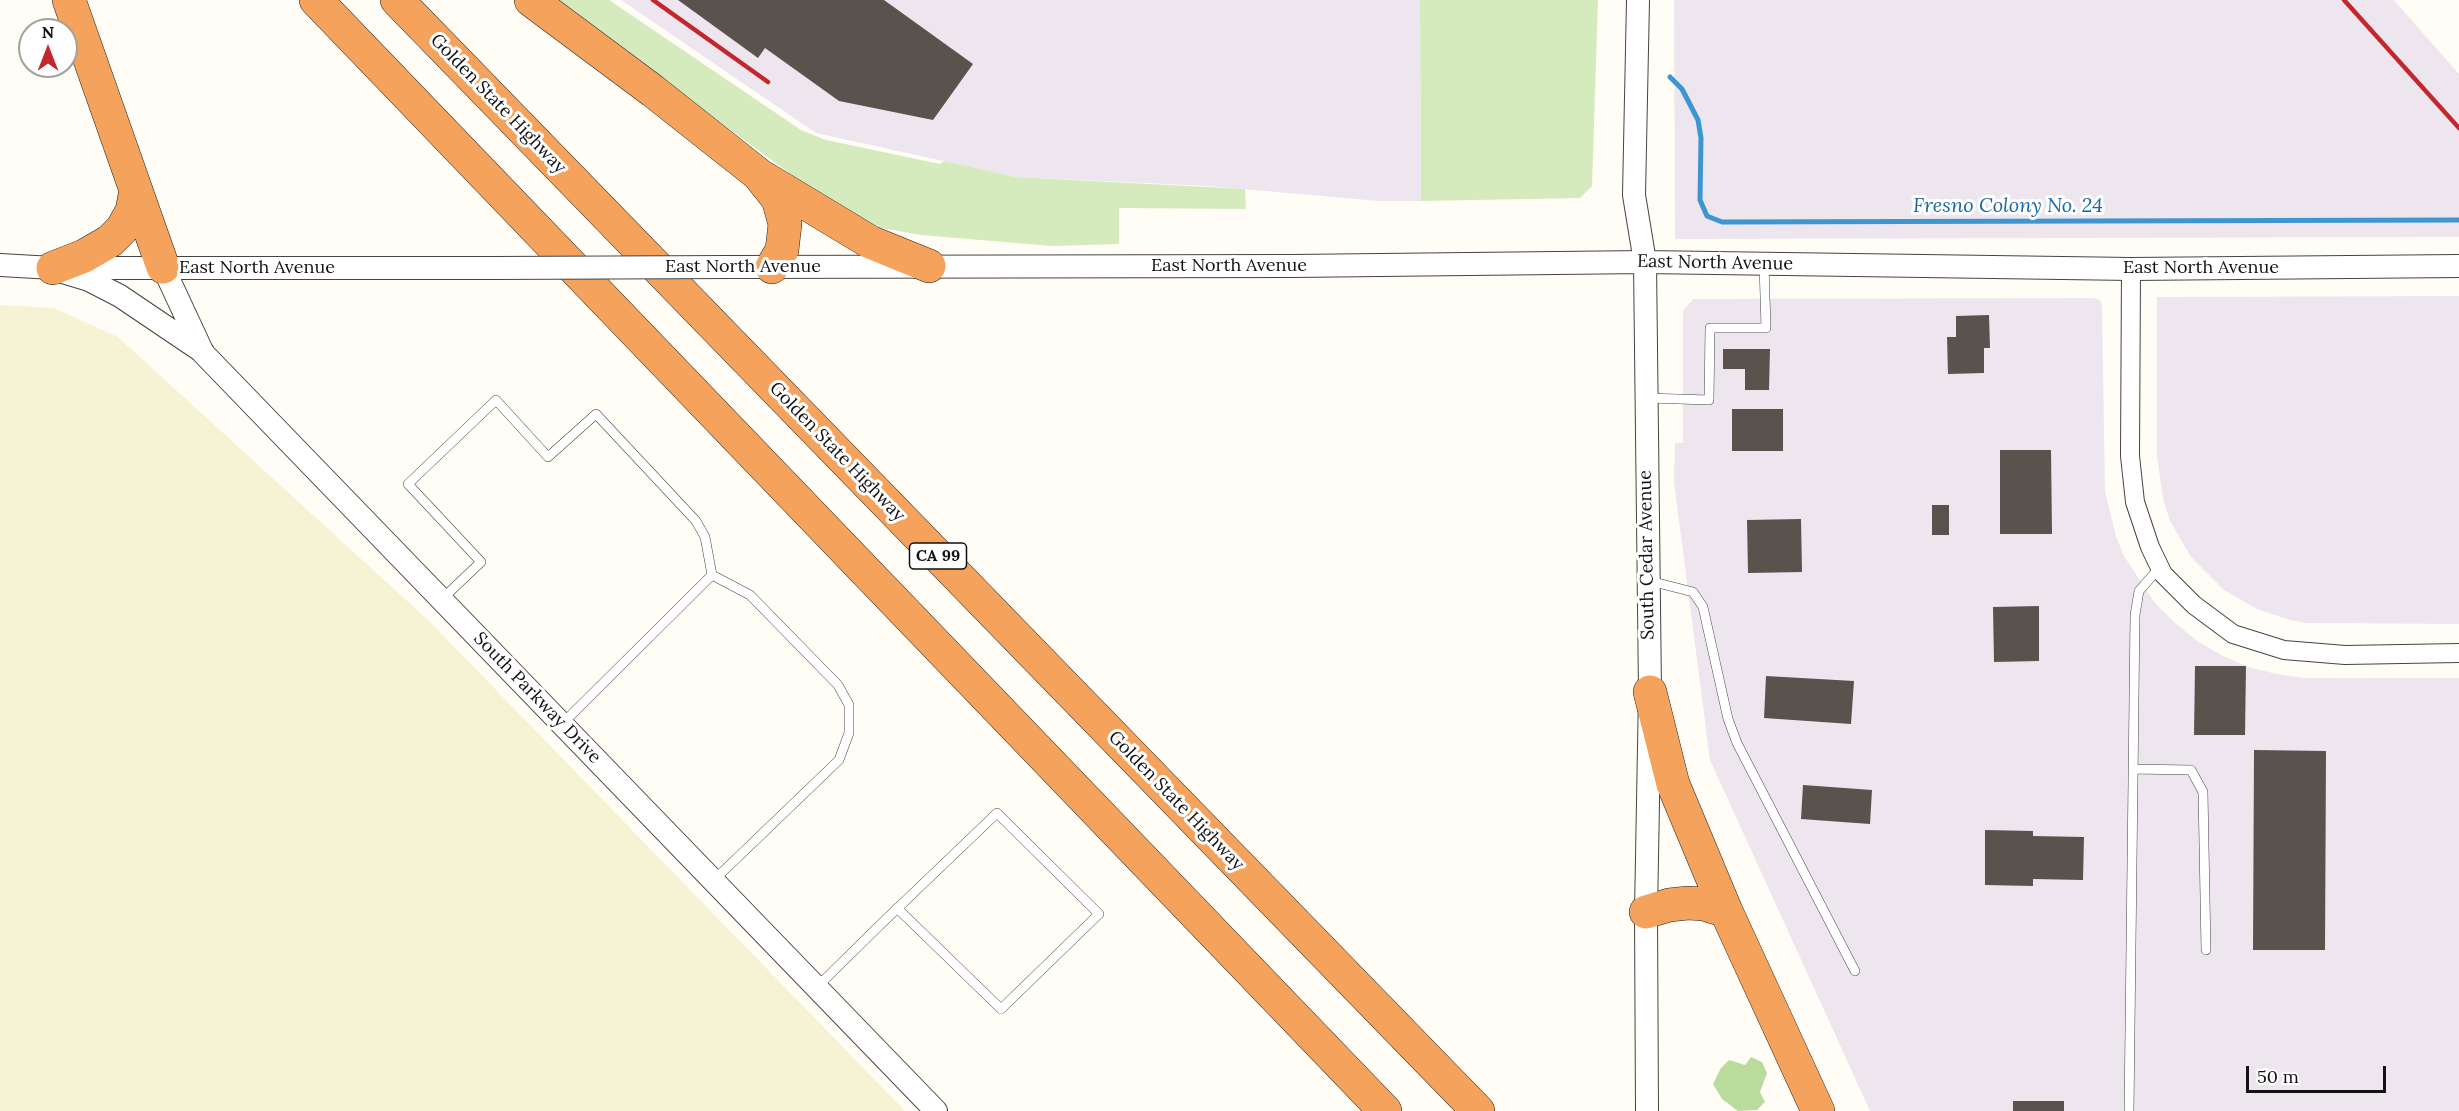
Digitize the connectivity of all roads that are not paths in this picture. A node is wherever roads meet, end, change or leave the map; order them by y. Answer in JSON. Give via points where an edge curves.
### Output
{"nodes":[{"id":1,"x":69,"y":0,"type":"edge"},
{"id":2,"x":316,"y":0,"type":"edge"},
{"id":3,"x":397,"y":0,"type":"edge"},
{"id":4,"x":531,"y":0,"type":"edge"},
{"id":5,"x":1638,"y":0,"type":"edge"},
{"id":6,"x":758,"y":174,"type":"junction"},
{"id":7,"x":136,"y":190,"type":"junction"},
{"id":8,"x":1645,"y":262,"type":"junction"},
{"id":9,"x":1764,"y":264,"type":"junction"},
{"id":10,"x":0,"y":265,"type":"edge"},
{"id":11,"x":929,"y":266,"type":"junction"},
{"id":12,"x":2459,"y":266,"type":"edge"},
{"id":13,"x":163,"y":267,"type":"junction"},
{"id":14,"x":772,"y":267,"type":"junction"},
{"id":15,"x":53,"y":268,"type":"junction"},
{"id":16,"x":2131,"y":269,"type":"junction"},
{"id":17,"x":203,"y":352,"type":"junction"},
{"id":18,"x":1645,"y":398,"type":"junction"},
{"id":19,"x":2160,"y":567,"type":"junction"},
{"id":20,"x":712,"y":575,"type":"junction"},
{"id":21,"x":1648,"y":580,"type":"junction"},
{"id":22,"x":442,"y":599,"type":"junction"},
{"id":23,"x":2459,"y":653,"type":"edge"},
{"id":24,"x":1650,"y":692,"type":"junction"},
{"id":25,"x":562,"y":724,"type":"junction"},
{"id":26,"x":2133,"y":769,"type":"junction"},
{"id":27,"x":713,"y":881,"type":"junction"},
{"id":28,"x":897,"y":908,"type":"junction"},
{"id":29,"x":1726,"y":911,"type":"junction"},
{"id":30,"x":1646,"y":912,"type":"junction"},
{"id":31,"x":2206,"y":950,"type":"dead end"},
{"id":32,"x":1855,"y":971,"type":"dead end"},
{"id":33,"x":816,"y":988,"type":"junction"},
{"id":34,"x":936,"y":1111,"type":"edge"},
{"id":35,"x":1385,"y":1111,"type":"edge"},
{"id":36,"x":1479,"y":1111,"type":"edge"},
{"id":37,"x":1647,"y":1111,"type":"edge"},
{"id":38,"x":1818,"y":1111,"type":"edge"},
{"id":39,"x":2129,"y":1111,"type":"edge"}],
"edges":[{"from":1,"to":7,"type":"highway"},
{"from":2,"to":35,"type":"highway"},
{"from":3,"to":36,"type":"highway","name":"Golden State Highway","number":"CA 99"},
{"from":4,"to":6,"type":"highway"},
{"from":5,"to":8,"type":"street","name":"South Cedar Avenue","via":[[1634,195]]},
{"from":6,"to":11,"type":"highway","via":[[870,242]]},
{"from":6,"to":14,"type":"highway","via":[[778,199],[785,224],[782,250]]},
{"from":7,"to":13,"type":"highway"},
{"from":7,"to":15,"type":"highway","via":[[132,211],[110,241]]},
{"from":8,"to":9,"type":"street","name":"East North Avenue"},
{"from":8,"to":11,"type":"street","name":"East North Avenue"},
{"from":8,"to":18,"type":"street","name":"South Cedar Avenue"},
{"from":9,"to":16,"type":"street","name":"East North Avenue"},
{"from":9,"to":18,"type":"lane","via":[[1766,328],[1710,328],[1709,400]]},
{"from":10,"to":15,"type":"street","name":"East North Avenue"},
{"from":11,"to":14,"type":"street","name":"East North Avenue"},
{"from":12,"to":16,"type":"street","name":"East North Avenue"},
{"from":13,"to":14,"type":"street","name":"East North Avenue","bridge":true},
{"from":13,"to":15,"type":"street","name":"East North Avenue"},
{"from":13,"to":17,"type":"street","name":"South Parkway Drive"},
{"from":15,"to":17,"type":"street","via":[[120,296]]},
{"from":16,"to":19,"type":"street","via":[[2130,456],[2135,502]]},
{"from":17,"to":22,"type":"street","name":"South Parkway Drive"},
{"from":18,"to":21,"type":"street","name":"South Cedar Avenue"},
{"from":19,"to":23,"type":"street","via":[[2194,605],[2233,634],[2284,650],[2345,655]]},
{"from":19,"to":26,"type":"lane","via":[[2139,591],[2135,615]]},
{"from":20,"to":22,"type":"lane","via":[[705,537],[696,521],[596,414],[548,457],[496,400],[408,484],[481,562]]},
{"from":20,"to":25,"type":"lane"},
{"from":20,"to":27,"type":"lane","via":[[750,595],[838,685],[849,705],[849,733],[839,760]]},
{"from":21,"to":24,"type":"street","name":"South Cedar Avenue"},
{"from":21,"to":32,"type":"lane","via":[[1693,592],[1703,607],[1737,743]]},
{"from":22,"to":25,"type":"street","name":"South Parkway Drive"},
{"from":24,"to":29,"type":"highway","via":[[1673,784]]},
{"from":24,"to":30,"type":"street","name":"South Cedar Avenue"},
{"from":25,"to":27,"type":"street","name":"South Parkway Drive"},
{"from":26,"to":31,"type":"lane","via":[[2191,770],[2203,792]]},
{"from":26,"to":39,"type":"lane"},
{"from":27,"to":33,"type":"street","name":"South Parkway Drive"},
{"from":28,"to":28,"type":"lane","via":[[997,813],[1099,914],[1001,1009]]},
{"from":28,"to":33,"type":"lane"},
{"from":29,"to":30,"type":"highway","via":[[1688,903]]},
{"from":29,"to":38,"type":"highway"},
{"from":30,"to":37,"type":"street","name":"South Cedar Avenue"},
{"from":33,"to":34,"type":"street","name":"South Parkway Drive"}]}
